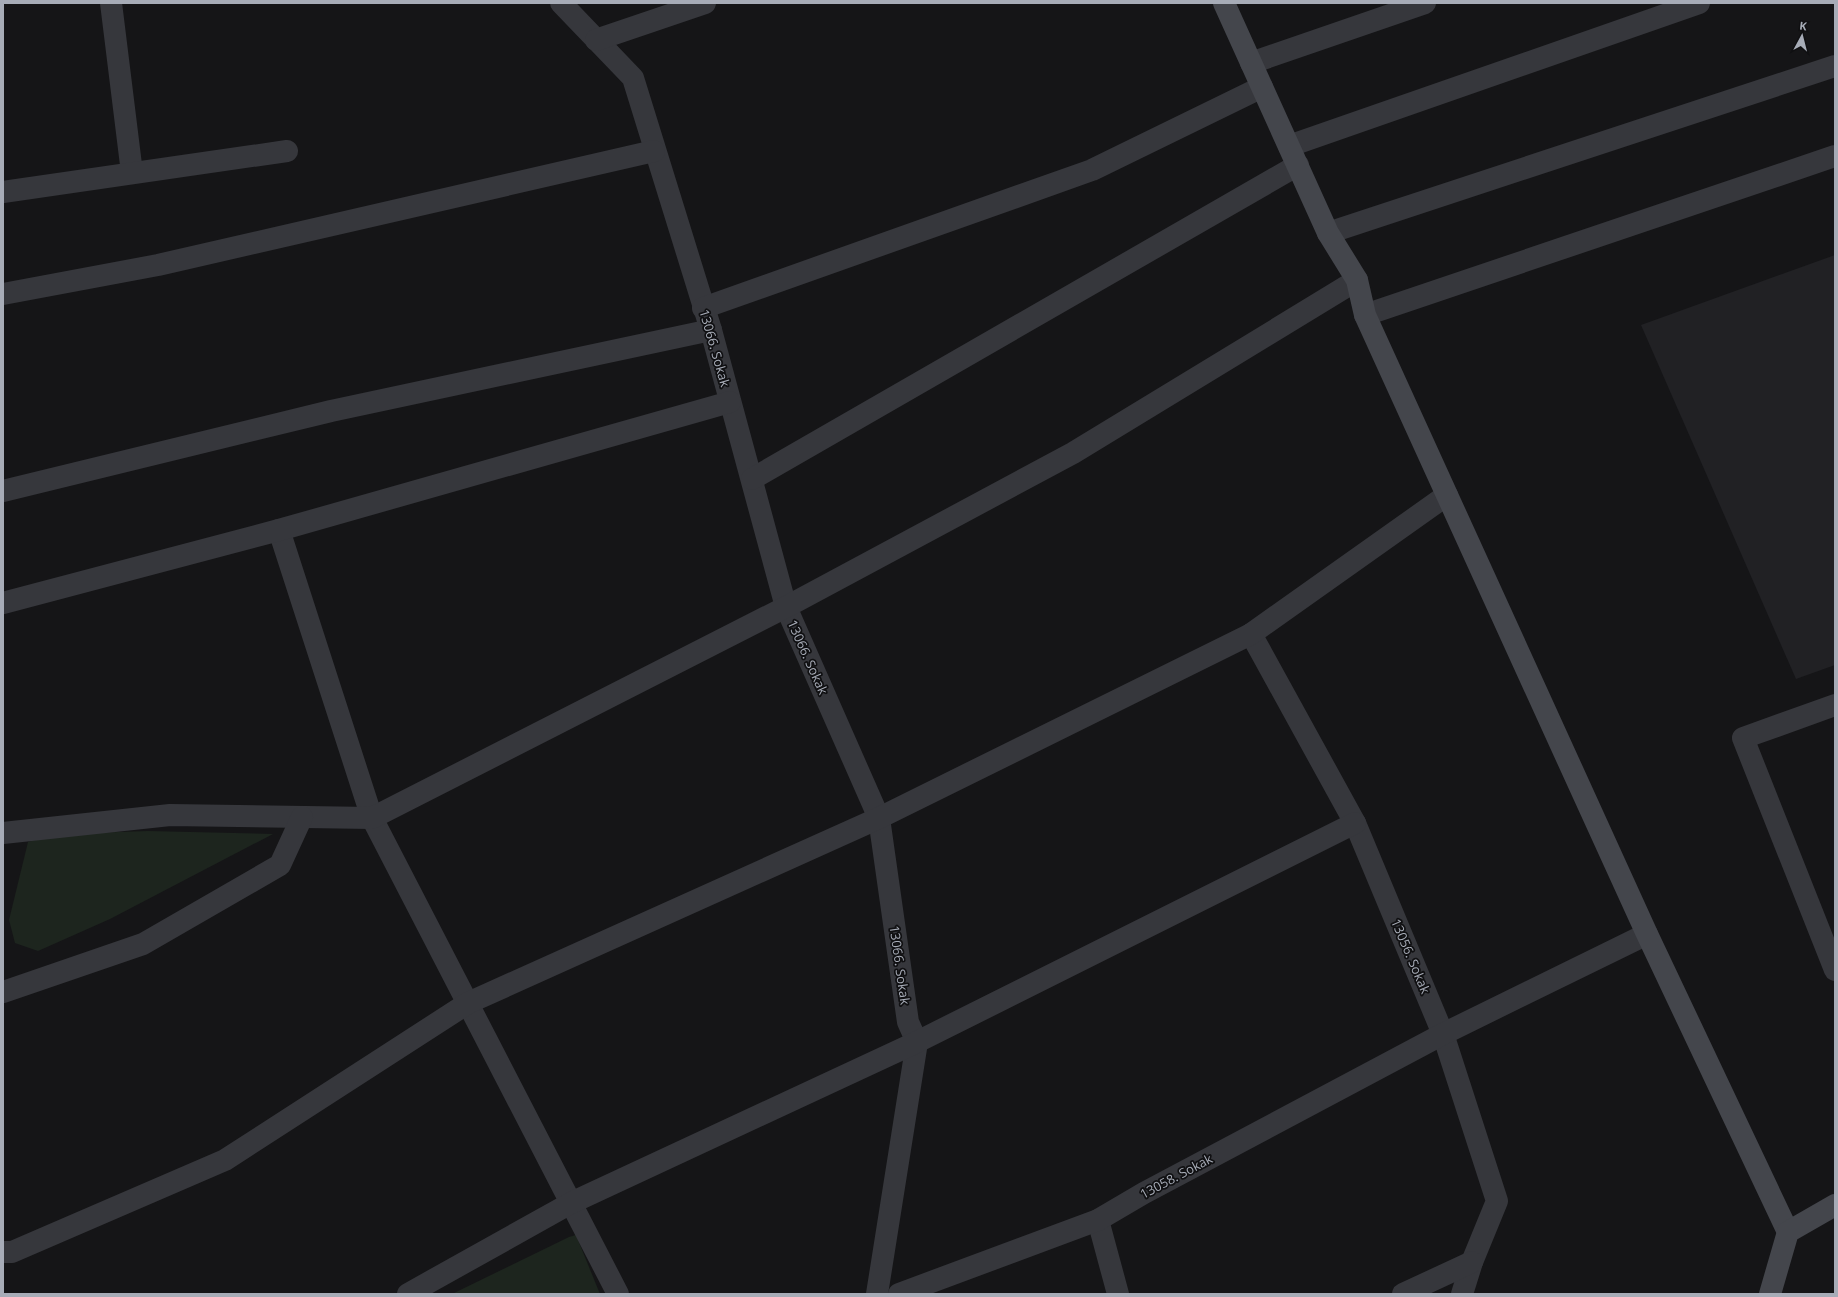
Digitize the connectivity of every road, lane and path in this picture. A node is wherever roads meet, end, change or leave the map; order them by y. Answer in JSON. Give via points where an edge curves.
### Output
{"nodes":[{"id":1,"x":111,"y":3,"type":"edge"},
{"id":2,"x":560,"y":3,"type":"edge"},
{"id":3,"x":705,"y":3,"type":"edge"},
{"id":4,"x":1224,"y":3,"type":"edge"},
{"id":5,"x":1425,"y":3,"type":"edge"},
{"id":6,"x":1699,"y":3,"type":"edge"},
{"id":7,"x":596,"y":40,"type":"junction"},
{"id":8,"x":1251,"y":63,"type":"junction"},
{"id":9,"x":1835,"y":66,"type":"edge"},
{"id":10,"x":1262,"y":87,"type":"junction"},
{"id":11,"x":287,"y":151,"type":"dead end"},
{"id":12,"x":654,"y":151,"type":"junction"},
{"id":13,"x":1293,"y":156,"type":"junction"},
{"id":14,"x":1835,"y":156,"type":"edge"},
{"id":15,"x":132,"y":173,"type":"junction"},
{"id":16,"x":3,"y":192,"type":"edge"},
{"id":17,"x":1328,"y":233,"type":"junction"},
{"id":18,"x":1357,"y":280,"type":"junction"},
{"id":19,"x":3,"y":294,"type":"edge"},
{"id":20,"x":703,"y":308,"type":"junction"},
{"id":21,"x":1365,"y":315,"type":"junction"},
{"id":22,"x":711,"y":330,"type":"junction"},
{"id":23,"x":730,"y":402,"type":"junction"},
{"id":24,"x":752,"y":479,"type":"junction"},
{"id":25,"x":3,"y":491,"type":"edge"},
{"id":26,"x":1447,"y":495,"type":"junction"},
{"id":27,"x":279,"y":530,"type":"junction"},
{"id":28,"x":3,"y":603,"type":"edge"},
{"id":29,"x":786,"y":607,"type":"junction"},
{"id":30,"x":1251,"y":634,"type":"junction"},
{"id":31,"x":1835,"y":705,"type":"edge"},
{"id":32,"x":302,"y":817,"type":"junction"},
{"id":33,"x":372,"y":818,"type":"junction"},
{"id":34,"x":879,"y":818,"type":"junction"},
{"id":35,"x":1354,"y":823,"type":"junction"},
{"id":36,"x":3,"y":833,"type":"edge"},
{"id":37,"x":1647,"y":934,"type":"junction"},
{"id":38,"x":1835,"y":970,"type":"edge"},
{"id":39,"x":3,"y":992,"type":"edge"},
{"id":40,"x":468,"y":1003,"type":"junction"},
{"id":41,"x":1444,"y":1034,"type":"junction"},
{"id":42,"x":917,"y":1042,"type":"junction"},
{"id":43,"x":571,"y":1203,"type":"junction"},
{"id":44,"x":1835,"y":1205,"type":"edge"},
{"id":45,"x":1098,"y":1220,"type":"junction"},
{"id":46,"x":1788,"y":1232,"type":"junction"},
{"id":47,"x":3,"y":1252,"type":"edge"},
{"id":48,"x":1472,"y":1262,"type":"junction"},
{"id":49,"x":408,"y":1294,"type":"edge"},
{"id":50,"x":618,"y":1294,"type":"edge"},
{"id":51,"x":877,"y":1294,"type":"edge"},
{"id":52,"x":899,"y":1294,"type":"edge"},
{"id":53,"x":1118,"y":1294,"type":"edge"},
{"id":54,"x":1403,"y":1294,"type":"edge"},
{"id":55,"x":1462,"y":1294,"type":"edge"},
{"id":56,"x":1770,"y":1294,"type":"edge"}],
"edges":[{"from":1,"to":15,"type":"street"},
{"from":2,"to":7,"type":"street","name":"13066. Sokak"},
{"from":3,"to":7,"type":"street"},
{"from":4,"to":8,"type":"main road"},
{"from":5,"to":8,"type":"street"},
{"from":6,"to":13,"type":"street"},
{"from":7,"to":12,"type":"street","name":"13066. Sokak","via":[[632,78]]},
{"from":8,"to":10,"type":"main road"},
{"from":9,"to":17,"type":"street"},
{"from":10,"to":13,"type":"main road"},
{"from":10,"to":20,"type":"street","via":[[1092,170]]},
{"from":11,"to":15,"type":"street"},
{"from":12,"to":19,"type":"street","via":[[166,263]]},
{"from":12,"to":20,"type":"street","name":"13066. Sokak"},
{"from":13,"to":17,"type":"main road"},
{"from":13,"to":24,"type":"street"},
{"from":14,"to":21,"type":"street"},
{"from":15,"to":16,"type":"street"},
{"from":17,"to":18,"type":"main road"},
{"from":18,"to":21,"type":"main road"},
{"from":18,"to":29,"type":"street","via":[[1073,453]]},
{"from":20,"to":22,"type":"street","name":"13066. Sokak"},
{"from":21,"to":26,"type":"main road"},
{"from":22,"to":23,"type":"street","name":"13066. Sokak"},
{"from":22,"to":25,"type":"street","via":[[331,410]]},
{"from":23,"to":24,"type":"street","name":"13066. Sokak"},
{"from":23,"to":27,"type":"street"},
{"from":24,"to":29,"type":"street","name":"13066. Sokak"},
{"from":26,"to":30,"type":"street"},
{"from":26,"to":37,"type":"main road"},
{"from":27,"to":28,"type":"street"},
{"from":27,"to":33,"type":"street"},
{"from":29,"to":33,"type":"street"},
{"from":29,"to":34,"type":"street","name":"13066. Sokak"},
{"from":30,"to":34,"type":"street"},
{"from":30,"to":35,"type":"street","name":"13056. Sokak"},
{"from":31,"to":38,"type":"street","via":[[1743,738]]},
{"from":32,"to":33,"type":"street"},
{"from":32,"to":36,"type":"street","via":[[170,815]]},
{"from":32,"to":39,"type":"street","via":[[280,865],[143,944]]},
{"from":33,"to":40,"type":"street"},
{"from":34,"to":40,"type":"street"},
{"from":34,"to":42,"type":"street","name":"13066. Sokak","via":[[908,1022]]},
{"from":35,"to":41,"type":"street","name":"13056. Sokak"},
{"from":35,"to":42,"type":"street"},
{"from":37,"to":41,"type":"street","name":"13058. Sokak"},
{"from":37,"to":46,"type":"main road"},
{"from":40,"to":43,"type":"street"},
{"from":40,"to":47,"type":"street","via":[[225,1160],[12,1252]]},
{"from":41,"to":45,"type":"street","name":"13058. Sokak","via":[[1144,1193]]},
{"from":41,"to":48,"type":"street","name":"13056. Sokak","via":[[1497,1201]]},
{"from":42,"to":43,"type":"street"},
{"from":42,"to":51,"type":"street"},
{"from":43,"to":49,"type":"street"},
{"from":43,"to":50,"type":"street"},
{"from":44,"to":46,"type":"main road"},
{"from":45,"to":52,"type":"street","name":"13058. Sokak"},
{"from":45,"to":53,"type":"street"},
{"from":46,"to":56,"type":"main road"},
{"from":48,"to":54,"type":"street"},
{"from":48,"to":55,"type":"street","name":"13056. Sokak"}]}
